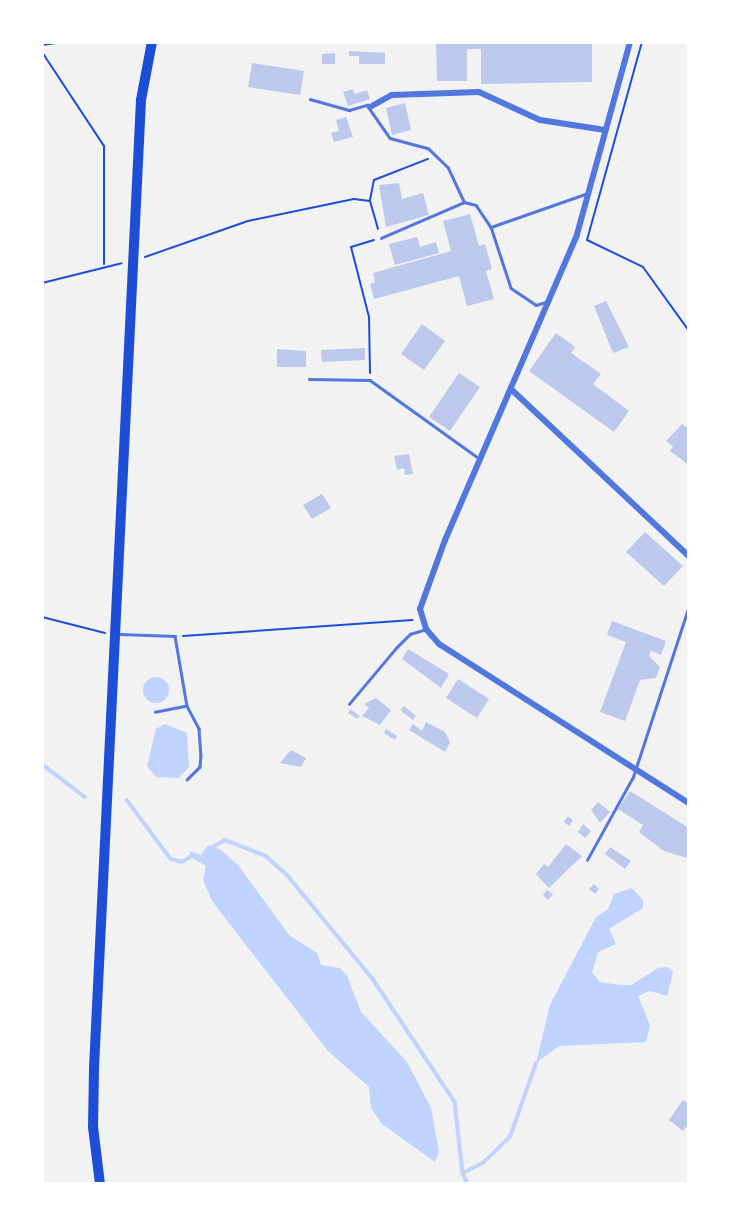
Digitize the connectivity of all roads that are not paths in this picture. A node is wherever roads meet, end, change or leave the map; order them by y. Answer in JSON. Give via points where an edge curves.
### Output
{"nodes":[{"id":1,"x":152,"y":42,"type":"edge"},
{"id":2,"x":630,"y":42,"type":"edge"},
{"id":3,"x":310,"y":99,"type":"dead end"},
{"id":4,"x":370,"y":107,"type":"junction"},
{"id":5,"x":605,"y":130,"type":"junction"},
{"id":6,"x":591,"y":192,"type":"junction"},
{"id":7,"x":464,"y":202,"type":"junction"},
{"id":8,"x":491,"y":227,"type":"junction"},
{"id":9,"x":381,"y":238,"type":"road end"},
{"id":10,"x":550,"y":300,"type":"junction"},
{"id":11,"x":309,"y":379,"type":"dead end"},
{"id":12,"x":513,"y":391,"type":"junction"},
{"id":13,"x":481,"y":460,"type":"junction"},
{"id":14,"x":689,"y":556,"type":"edge"},
{"id":15,"x":689,"y":606,"type":"edge"},
{"id":16,"x":425,"y":629,"type":"junction"},
{"id":17,"x":115,"y":634,"type":"junction"},
{"id":18,"x":349,"y":704,"type":"dead end"},
{"id":19,"x":187,"y":706,"type":"junction"},
{"id":20,"x":156,"y":712,"type":"dead end"},
{"id":21,"x":635,"y":768,"type":"junction"},
{"id":22,"x":187,"y":780,"type":"dead end"},
{"id":23,"x":689,"y":803,"type":"edge"},
{"id":24,"x":587,"y":860,"type":"dead end"},
{"id":25,"x":100,"y":1184,"type":"edge"}],
"edges":[{"from":1,"to":17,"type":"main road","via":[[141,100]]},
{"from":2,"to":5,"type":"street"},
{"from":3,"to":4,"type":"lane","via":[[338,108]]},
{"from":4,"to":5,"type":"street","via":[[392,96],[479,92],[540,120]]},
{"from":4,"to":7,"type":"lane","via":[[390,138],[414,142],[438,155]]},
{"from":5,"to":6,"type":"street"},
{"from":6,"to":8,"type":"lane"},
{"from":6,"to":10,"type":"street"},
{"from":7,"to":8,"type":"lane","via":[[476,205]]},
{"from":7,"to":9,"type":"lane"},
{"from":8,"to":10,"type":"lane","via":[[511,288],[536,305]]},
{"from":10,"to":12,"type":"street"},
{"from":11,"to":13,"type":"lane","via":[[370,380]]},
{"from":12,"to":13,"type":"street"},
{"from":12,"to":14,"type":"street"},
{"from":13,"to":16,"type":"street","via":[[430,577],[421,619]]},
{"from":15,"to":21,"type":"lane"},
{"from":16,"to":18,"type":"lane","via":[[410,634]]},
{"from":16,"to":21,"type":"street","via":[[439,644]]},
{"from":17,"to":19,"type":"lane","via":[[175,636]]},
{"from":17,"to":25,"type":"main road","via":[[94,1068],[93,1128]]},
{"from":19,"to":20,"type":"lane"},
{"from":19,"to":22,"type":"lane","via":[[199,729],[201,755],[200,767]]},
{"from":21,"to":23,"type":"street"},
{"from":21,"to":24,"type":"lane"}]}
